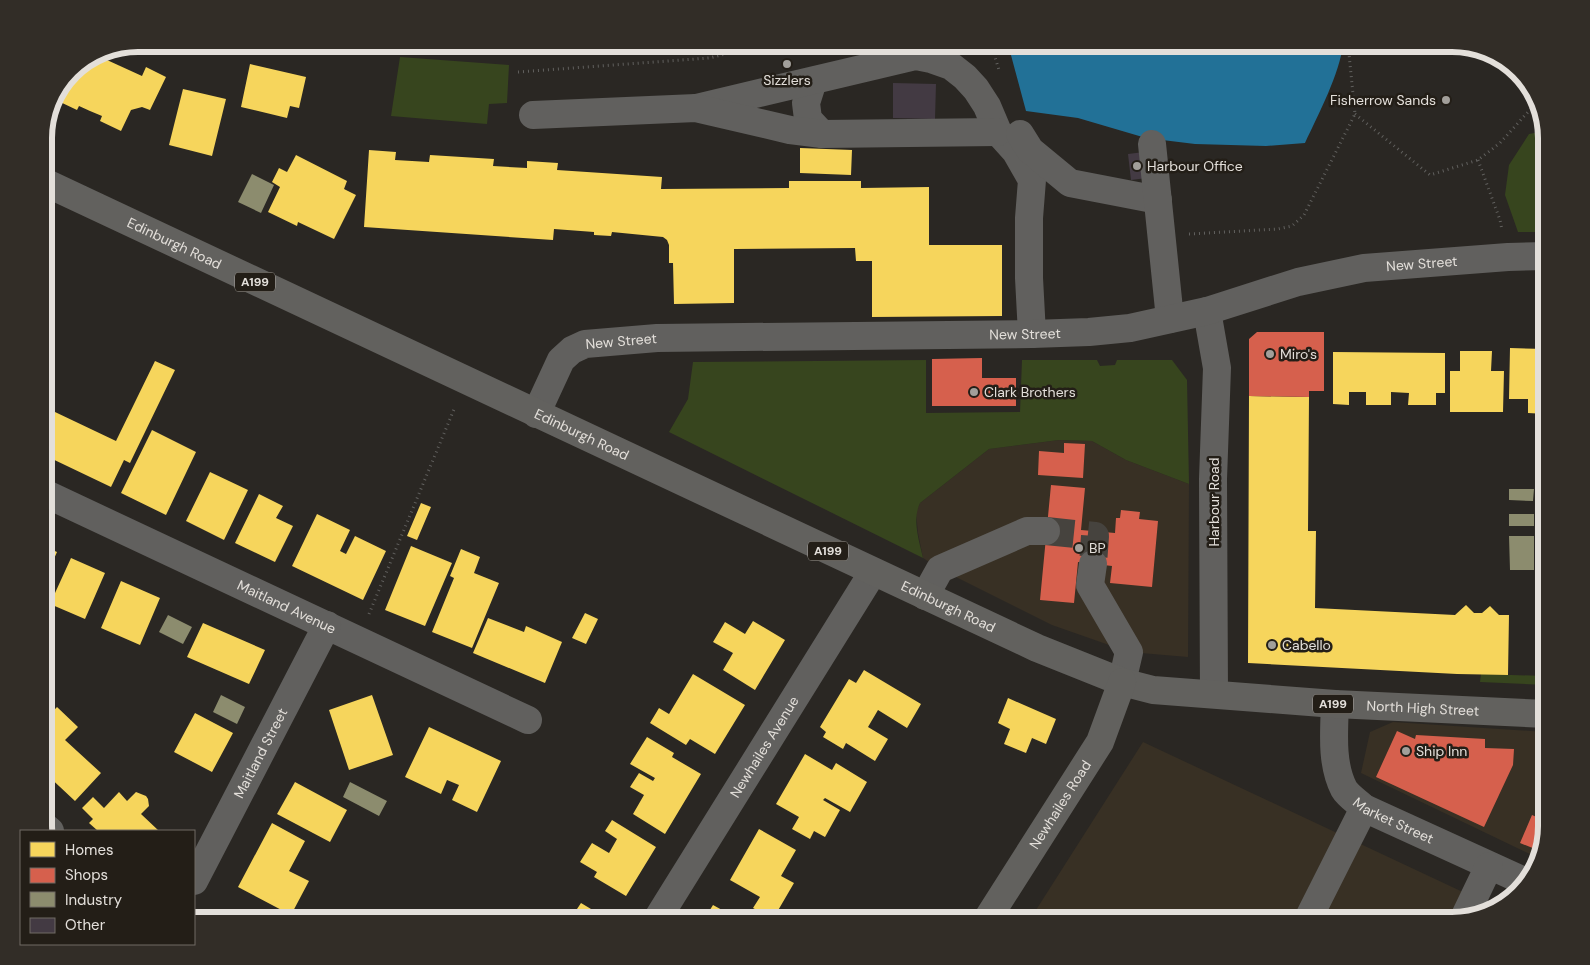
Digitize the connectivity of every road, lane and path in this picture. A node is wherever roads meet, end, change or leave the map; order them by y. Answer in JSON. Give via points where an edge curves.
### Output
{"nodes":[{"id":1,"x":734,"y":52,"type":"edge"},
{"id":2,"x":1349,"y":52,"type":"edge"},
{"id":3,"x":518,"y":72,"type":"dead end"},
{"id":4,"x":813,"y":81,"type":"junction"},
{"id":5,"x":992,"y":92,"type":"dead end"},
{"id":6,"x":696,"y":108,"type":"junction"},
{"id":7,"x":1532,"y":108,"type":"edge"},
{"id":8,"x":1355,"y":114,"type":"junction"},
{"id":9,"x":533,"y":115,"type":"dead end"},
{"id":10,"x":998,"y":132,"type":"junction"},
{"id":11,"x":822,"y":134,"type":"junction"},
{"id":12,"x":1152,"y":144,"type":"dead end"},
{"id":13,"x":1478,"y":160,"type":"junction"},
{"id":14,"x":53,"y":186,"type":"edge"},
{"id":15,"x":1158,"y":200,"type":"junction"},
{"id":16,"x":1496,"y":207,"type":"dead end"},
{"id":17,"x":1164,"y":256,"type":"junction"},
{"id":18,"x":1537,"y":256,"type":"edge"},
{"id":19,"x":1207,"y":311,"type":"junction"},
{"id":20,"x":1170,"y":319,"type":"junction"},
{"id":21,"x":1032,"y":334,"type":"junction"},
{"id":22,"x":466,"y":381,"type":"junction"},
{"id":23,"x":536,"y":414,"type":"junction"},
{"id":24,"x":53,"y":497,"type":"edge"},
{"id":25,"x":1046,"y":532,"type":"tunnel mouth"},
{"id":26,"x":1093,"y":564,"type":"tunnel mouth"},
{"id":27,"x":873,"y":572,"type":"junction"},
{"id":28,"x":925,"y":596,"type":"junction"},
{"id":29,"x":327,"y":625,"type":"junction"},
{"id":30,"x":358,"y":640,"type":"junction"},
{"id":31,"x":1122,"y":682,"type":"junction"},
{"id":32,"x":1214,"y":694,"type":"junction"},
{"id":33,"x":1335,"y":704,"type":"junction"},
{"id":34,"x":1538,"y":714,"type":"edge"},
{"id":35,"x":528,"y":720,"type":"dead end"},
{"id":36,"x":1364,"y":808,"type":"junction"},
{"id":37,"x":1489,"y":866,"type":"junction"},
{"id":38,"x":1520,"y":879,"type":"edge"},
{"id":39,"x":195,"y":880,"type":"edge"},
{"id":40,"x":1467,"y":911,"type":"edge"},
{"id":41,"x":662,"y":912,"type":"edge"},
{"id":42,"x":992,"y":912,"type":"edge"},
{"id":43,"x":1312,"y":912,"type":"edge"}],
"edges":[{"from":1,"to":3,"type":"path","via":[[709,58]]},
{"from":2,"to":8,"type":"path"},
{"from":4,"to":6,"type":"street"},
{"from":4,"to":10,"type":"street","via":[[916,56],[932,59],[950,66],[970,83],[987,106]]},
{"from":4,"to":11,"type":"street","via":[[806,103],[808,119]]},
{"from":5,"to":15,"type":"street","via":[[1030,150],[1070,183]]},
{"from":6,"to":9,"type":"street"},
{"from":6,"to":11,"type":"street","via":[[790,130]]},
{"from":7,"to":13,"type":"path","via":[[1500,143]]},
{"from":8,"to":13,"type":"path","via":[[1430,175]]},
{"from":8,"to":17,"type":"path","via":[[1304,215],[1292,226],[1182,234]]},
{"from":10,"to":11,"type":"street"},
{"from":10,"to":21,"type":"street","via":[[1016,152],[1032,180],[1029,218]]},
{"from":12,"to":15,"type":"street"},
{"from":13,"to":16,"type":"path"},
{"from":14,"to":22,"type":"main road","name":"Edinburgh Road","number":"A199"},
{"from":15,"to":17,"type":"street"},
{"from":17,"to":20,"type":"street"},
{"from":18,"to":19,"type":"street","name":"New Street","via":[[1364,268],[1298,282]]},
{"from":19,"to":20,"type":"street","name":"New Street"},
{"from":19,"to":32,"type":"street","name":"Harbour Road","via":[[1217,368],[1213,479]]},
{"from":20,"to":21,"type":"street","name":"New Street","via":[[1130,328]]},
{"from":21,"to":23,"type":"street","name":"New Street","via":[[657,338],[585,344],[561,360]]},
{"from":22,"to":23,"type":"main road","name":"Edinburgh Road","number":"A199"},
{"from":22,"to":30,"type":"path"},
{"from":23,"to":27,"type":"main road","name":"Edinburgh Road","number":"A199"},
{"from":24,"to":29,"type":"street","name":"Maitland Avenue"},
{"from":25,"to":28,"type":"street","via":[[1027,531],[940,569]]},
{"from":26,"to":31,"type":"street","via":[[1090,585],[1129,652]]},
{"from":27,"to":28,"type":"main road","name":"Edinburgh Road","number":"A199"},
{"from":27,"to":41,"type":"street","name":"Newhailes Avenue"},
{"from":28,"to":31,"type":"main road","name":"Edinburgh Road","number":"A199"},
{"from":29,"to":30,"type":"street","name":"Maitland Avenue"},
{"from":29,"to":39,"type":"street","name":"Maitland Street"},
{"from":30,"to":35,"type":"street","name":"Maitland Avenue"},
{"from":31,"to":32,"type":"main road","name":"North High Street","number":"A199","via":[[1153,690]]},
{"from":31,"to":42,"type":"main road","name":"Newhailes Road","via":[[1100,742]]},
{"from":32,"to":33,"type":"main road","name":"North High Street","number":"A199"},
{"from":33,"to":34,"type":"main road","name":"North High Street","number":"A199"},
{"from":33,"to":36,"type":"street","name":"Market Street","via":[[1336,766],[1345,790]]},
{"from":36,"to":37,"type":"street","name":"Market Street"},
{"from":36,"to":43,"type":"street"},
{"from":37,"to":38,"type":"street","name":"Market Street"},
{"from":37,"to":40,"type":"street"}]}
